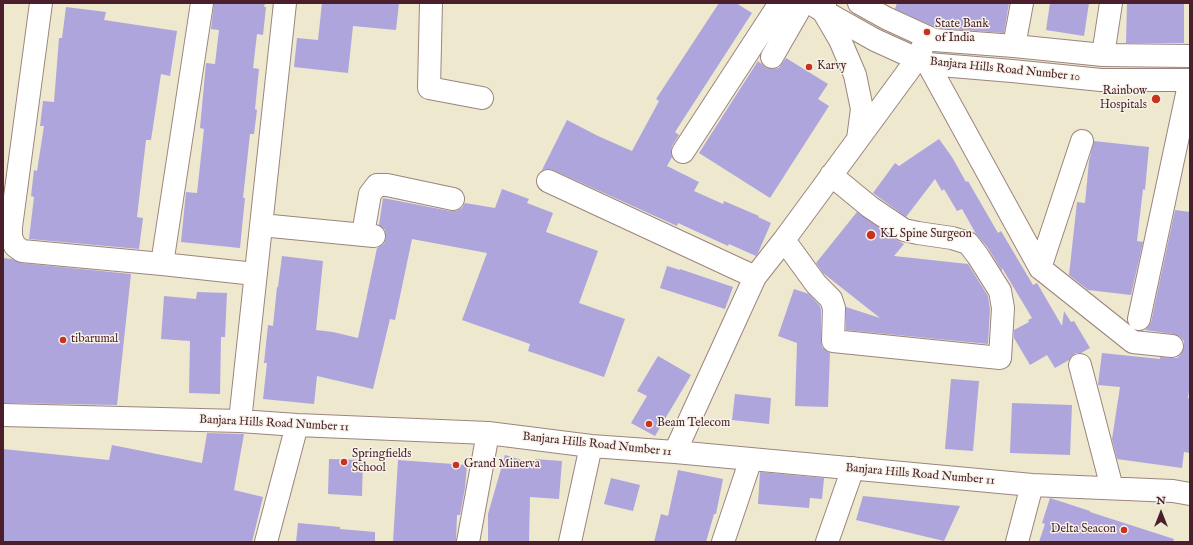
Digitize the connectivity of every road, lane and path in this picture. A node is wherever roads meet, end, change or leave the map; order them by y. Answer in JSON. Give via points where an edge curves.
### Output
{"nodes":[{"id":1,"x":40,"y":3,"type":"edge"},
{"id":2,"x":202,"y":3,"type":"edge"},
{"id":3,"x":285,"y":3,"type":"edge"},
{"id":4,"x":431,"y":3,"type":"edge"},
{"id":5,"x":780,"y":3,"type":"edge"},
{"id":6,"x":859,"y":3,"type":"edge"},
{"id":7,"x":1022,"y":3,"type":"edge"},
{"id":8,"x":1111,"y":3,"type":"edge"},
{"id":9,"x":816,"y":5,"type":"edge"},
{"id":10,"x":927,"y":37,"type":"junction"},
{"id":11,"x":1014,"y":46,"type":"junction"},
{"id":12,"x":1103,"y":55,"type":"junction"},
{"id":13,"x":1190,"y":56,"type":"edge"},
{"id":14,"x":772,"y":57,"type":"dead end"},
{"id":15,"x":923,"y":62,"type":"junction"},
{"id":16,"x":1190,"y":80,"type":"edge"},
{"id":17,"x":482,"y":98,"type":"dead end"},
{"id":18,"x":1187,"y":112,"type":"edge"},
{"id":19,"x":858,"y":139,"type":"junction"},
{"id":20,"x":1082,"y":141,"type":"dead end"},
{"id":21,"x":683,"y":152,"type":"dead end"},
{"id":22,"x":831,"y":175,"type":"junction"},
{"id":23,"x":548,"y":181,"type":"dead end"},
{"id":24,"x":453,"y":200,"type":"dead end"},
{"id":25,"x":261,"y":225,"type":"junction"},
{"id":26,"x":784,"y":240,"type":"junction"},
{"id":27,"x":162,"y":264,"type":"junction"},
{"id":28,"x":1040,"y":268,"type":"junction"},
{"id":29,"x":255,"y":274,"type":"junction"},
{"id":30,"x":755,"y":277,"type":"junction"},
{"id":31,"x":1139,"y":319,"type":"dead end"},
{"id":32,"x":1172,"y":346,"type":"dead end"},
{"id":33,"x":1080,"y":365,"type":"dead end"},
{"id":34,"x":3,"y":415,"type":"edge"},
{"id":35,"x":240,"y":421,"type":"junction"},
{"id":36,"x":297,"y":425,"type":"junction"},
{"id":37,"x":488,"y":433,"type":"junction"},
{"id":38,"x":592,"y":446,"type":"junction"},
{"id":39,"x":675,"y":452,"type":"junction"},
{"id":40,"x":751,"y":459,"type":"junction"},
{"id":41,"x":853,"y":468,"type":"junction"},
{"id":42,"x":1032,"y":485,"type":"junction"},
{"id":43,"x":1112,"y":488,"type":"junction"},
{"id":44,"x":1190,"y":494,"type":"edge"},
{"id":45,"x":266,"y":542,"type":"edge"},
{"id":46,"x":468,"y":542,"type":"edge"},
{"id":47,"x":570,"y":542,"type":"edge"},
{"id":48,"x":723,"y":542,"type":"edge"},
{"id":49,"x":827,"y":542,"type":"edge"},
{"id":50,"x":1017,"y":542,"type":"edge"}],
"edges":[{"from":1,"to":27,"type":"street","via":[[11,227],[11,237],[15,246],[22,251]]},
{"from":2,"to":27,"type":"street"},
{"from":3,"to":25,"type":"street"},
{"from":4,"to":17,"type":"street","via":[[429,88]]},
{"from":5,"to":21,"type":"street"},
{"from":6,"to":10,"type":"street","name":"Banjara Hills Road Number 10"},
{"from":7,"to":11,"type":"street"},
{"from":8,"to":12,"type":"street"},
{"from":9,"to":14,"type":"street"},
{"from":9,"to":15,"type":"street","name":"Banjara Hills Road Number 10","via":[[875,40]]},
{"from":9,"to":19,"type":"street","via":[[840,40],[856,75],[862,109]]},
{"from":10,"to":11,"type":"street","name":"Banjara Hills Road Number 10","via":[[934,40]]},
{"from":10,"to":15,"type":"street"},
{"from":11,"to":12,"type":"street","name":"Banjara Hills Road Number 10"},
{"from":12,"to":13,"type":"street","name":"Banjara Hills Road Number 10"},
{"from":15,"to":16,"type":"street","name":"Banjara Hills Road Number 10","via":[[1101,80]]},
{"from":15,"to":19,"type":"street"},
{"from":15,"to":28,"type":"street"},
{"from":16,"to":18,"type":"street"},
{"from":18,"to":31,"type":"street"},
{"from":19,"to":22,"type":"street"},
{"from":20,"to":28,"type":"street"},
{"from":22,"to":26,"type":"street"},
{"from":22,"to":26,"type":"street","via":[[870,208],[904,230],[968,243],[1000,291],[1003,308],[1000,358],[832,341],[834,308],[831,298],[816,284]]},
{"from":23,"to":30,"type":"street"},
{"from":24,"to":25,"type":"street","via":[[377,185],[370,194],[368,235]]},
{"from":25,"to":29,"type":"street"},
{"from":26,"to":30,"type":"street"},
{"from":27,"to":29,"type":"street"},
{"from":28,"to":32,"type":"street","via":[[1133,342]]},
{"from":29,"to":35,"type":"street"},
{"from":30,"to":39,"type":"street"},
{"from":33,"to":43,"type":"street"},
{"from":34,"to":35,"type":"street","name":"Banjara Hills Road Number 11"},
{"from":35,"to":36,"type":"street","name":"Banjara Hills Road Number 11"},
{"from":36,"to":37,"type":"street","name":"Banjara Hills Road Number 11"},
{"from":36,"to":45,"type":"street"},
{"from":37,"to":38,"type":"street","name":"Banjara Hills Road Number 11"},
{"from":37,"to":46,"type":"street"},
{"from":38,"to":39,"type":"street","name":"Banjara Hills Road Number 11"},
{"from":38,"to":47,"type":"street"},
{"from":39,"to":40,"type":"street","name":"Banjara Hills Road Number 11"},
{"from":40,"to":41,"type":"street","name":"Banjara Hills Road Number 11"},
{"from":40,"to":48,"type":"street"},
{"from":41,"to":42,"type":"street","name":"Banjara Hills Road Number 11"},
{"from":41,"to":49,"type":"street"},
{"from":42,"to":43,"type":"street","name":"Banjara Hills Road Number 11"},
{"from":42,"to":50,"type":"street"},
{"from":43,"to":44,"type":"street","name":"Banjara Hills Road Number 11"}]}
